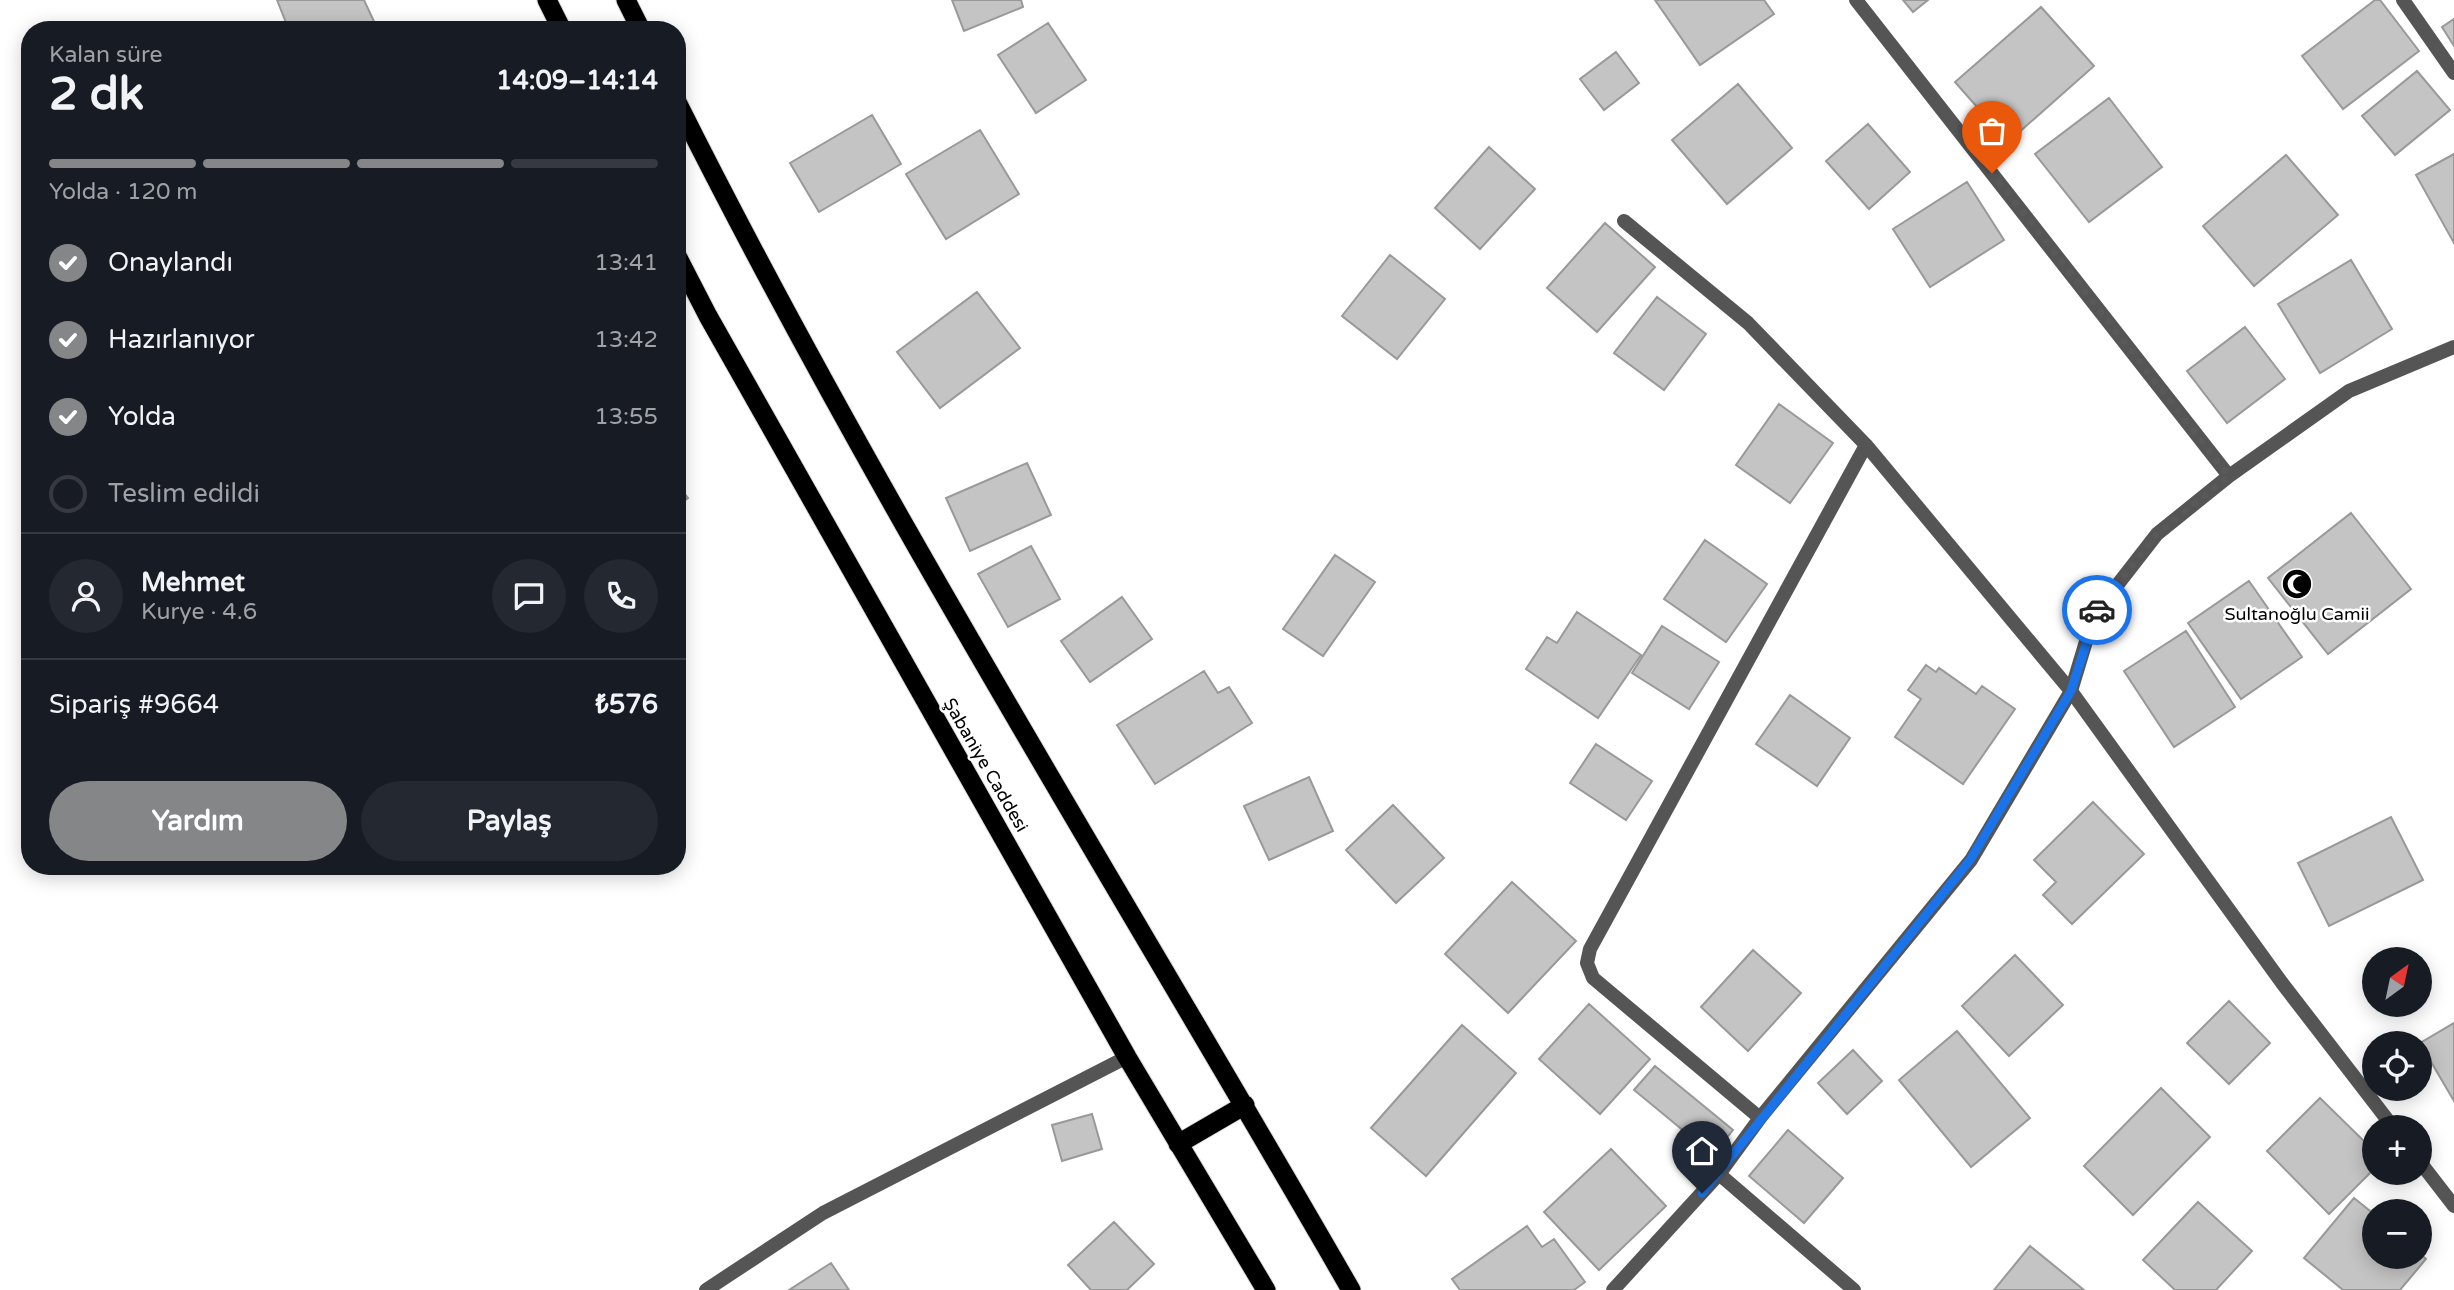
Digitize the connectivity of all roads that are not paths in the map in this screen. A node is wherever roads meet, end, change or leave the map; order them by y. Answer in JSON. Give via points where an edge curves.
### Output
{"nodes":[{"id":1,"x":547,"y":0,"type":"edge"},
{"id":2,"x":626,"y":0,"type":"edge"},
{"id":3,"x":1856,"y":0,"type":"edge"},
{"id":4,"x":2403,"y":0,"type":"edge"},
{"id":5,"x":558,"y":21,"type":"edge"},
{"id":6,"x":636,"y":21,"type":"edge"},
{"id":7,"x":2454,"y":73,"type":"edge"},
{"id":8,"x":686,"y":120,"type":"edge"},
{"id":9,"x":1624,"y":221,"type":"dead end"},
{"id":10,"x":686,"y":273,"type":"edge"},
{"id":11,"x":2454,"y":347,"type":"edge"},
{"id":12,"x":1866,"y":444,"type":"junction"},
{"id":13,"x":2229,"y":476,"type":"junction"},
{"id":14,"x":2071,"y":691,"type":"junction"},
{"id":15,"x":1127,"y":1057,"type":"junction"},
{"id":16,"x":1245,"y":1105,"type":"junction"},
{"id":17,"x":2384,"y":1115,"type":"edge"},
{"id":18,"x":1760,"y":1118,"type":"junction"},
{"id":19,"x":1178,"y":1143,"type":"junction"},
{"id":20,"x":1719,"y":1174,"type":"junction"},
{"id":21,"x":2432,"y":1178,"type":"edge"},
{"id":22,"x":2454,"y":1206,"type":"edge"},
{"id":23,"x":706,"y":1290,"type":"edge"},
{"id":24,"x":1266,"y":1290,"type":"edge"},
{"id":25,"x":1351,"y":1290,"type":"edge"},
{"id":26,"x":1613,"y":1290,"type":"edge"},
{"id":27,"x":1854,"y":1290,"type":"edge"}],
"edges":[{"from":1,"to":5,"type":"highway"},
{"from":2,"to":6,"type":"highway"},
{"from":3,"to":13,"type":"street"},
{"from":4,"to":7,"type":"street"},
{"from":8,"to":16,"type":"highway","via":[[748,243],[958,617]]},
{"from":9,"to":12,"type":"street","via":[[1748,323]]},
{"from":10,"to":15,"type":"highway","name":"Şabaniye Caddesi"},
{"from":11,"to":13,"type":"street","via":[[2348,391]]},
{"from":12,"to":14,"type":"street"},
{"from":12,"to":18,"type":"street","via":[[1597,937],[1587,963],[1593,978]]},
{"from":13,"to":14,"type":"street","via":[[2157,534],[2094,614]]},
{"from":14,"to":17,"type":"street","via":[[2282,983]]},
{"from":14,"to":18,"type":"street","via":[[1970,860]]},
{"from":15,"to":19,"type":"highway","name":"Şabaniye Caddesi"},
{"from":15,"to":23,"type":"street","via":[[823,1213]]},
{"from":16,"to":19,"type":"highway"},
{"from":16,"to":25,"type":"highway"},
{"from":18,"to":20,"type":"street"},
{"from":19,"to":24,"type":"highway","name":"Şabaniye Caddesi"},
{"from":20,"to":26,"type":"street"},
{"from":20,"to":27,"type":"street"},
{"from":21,"to":22,"type":"street"}]}
